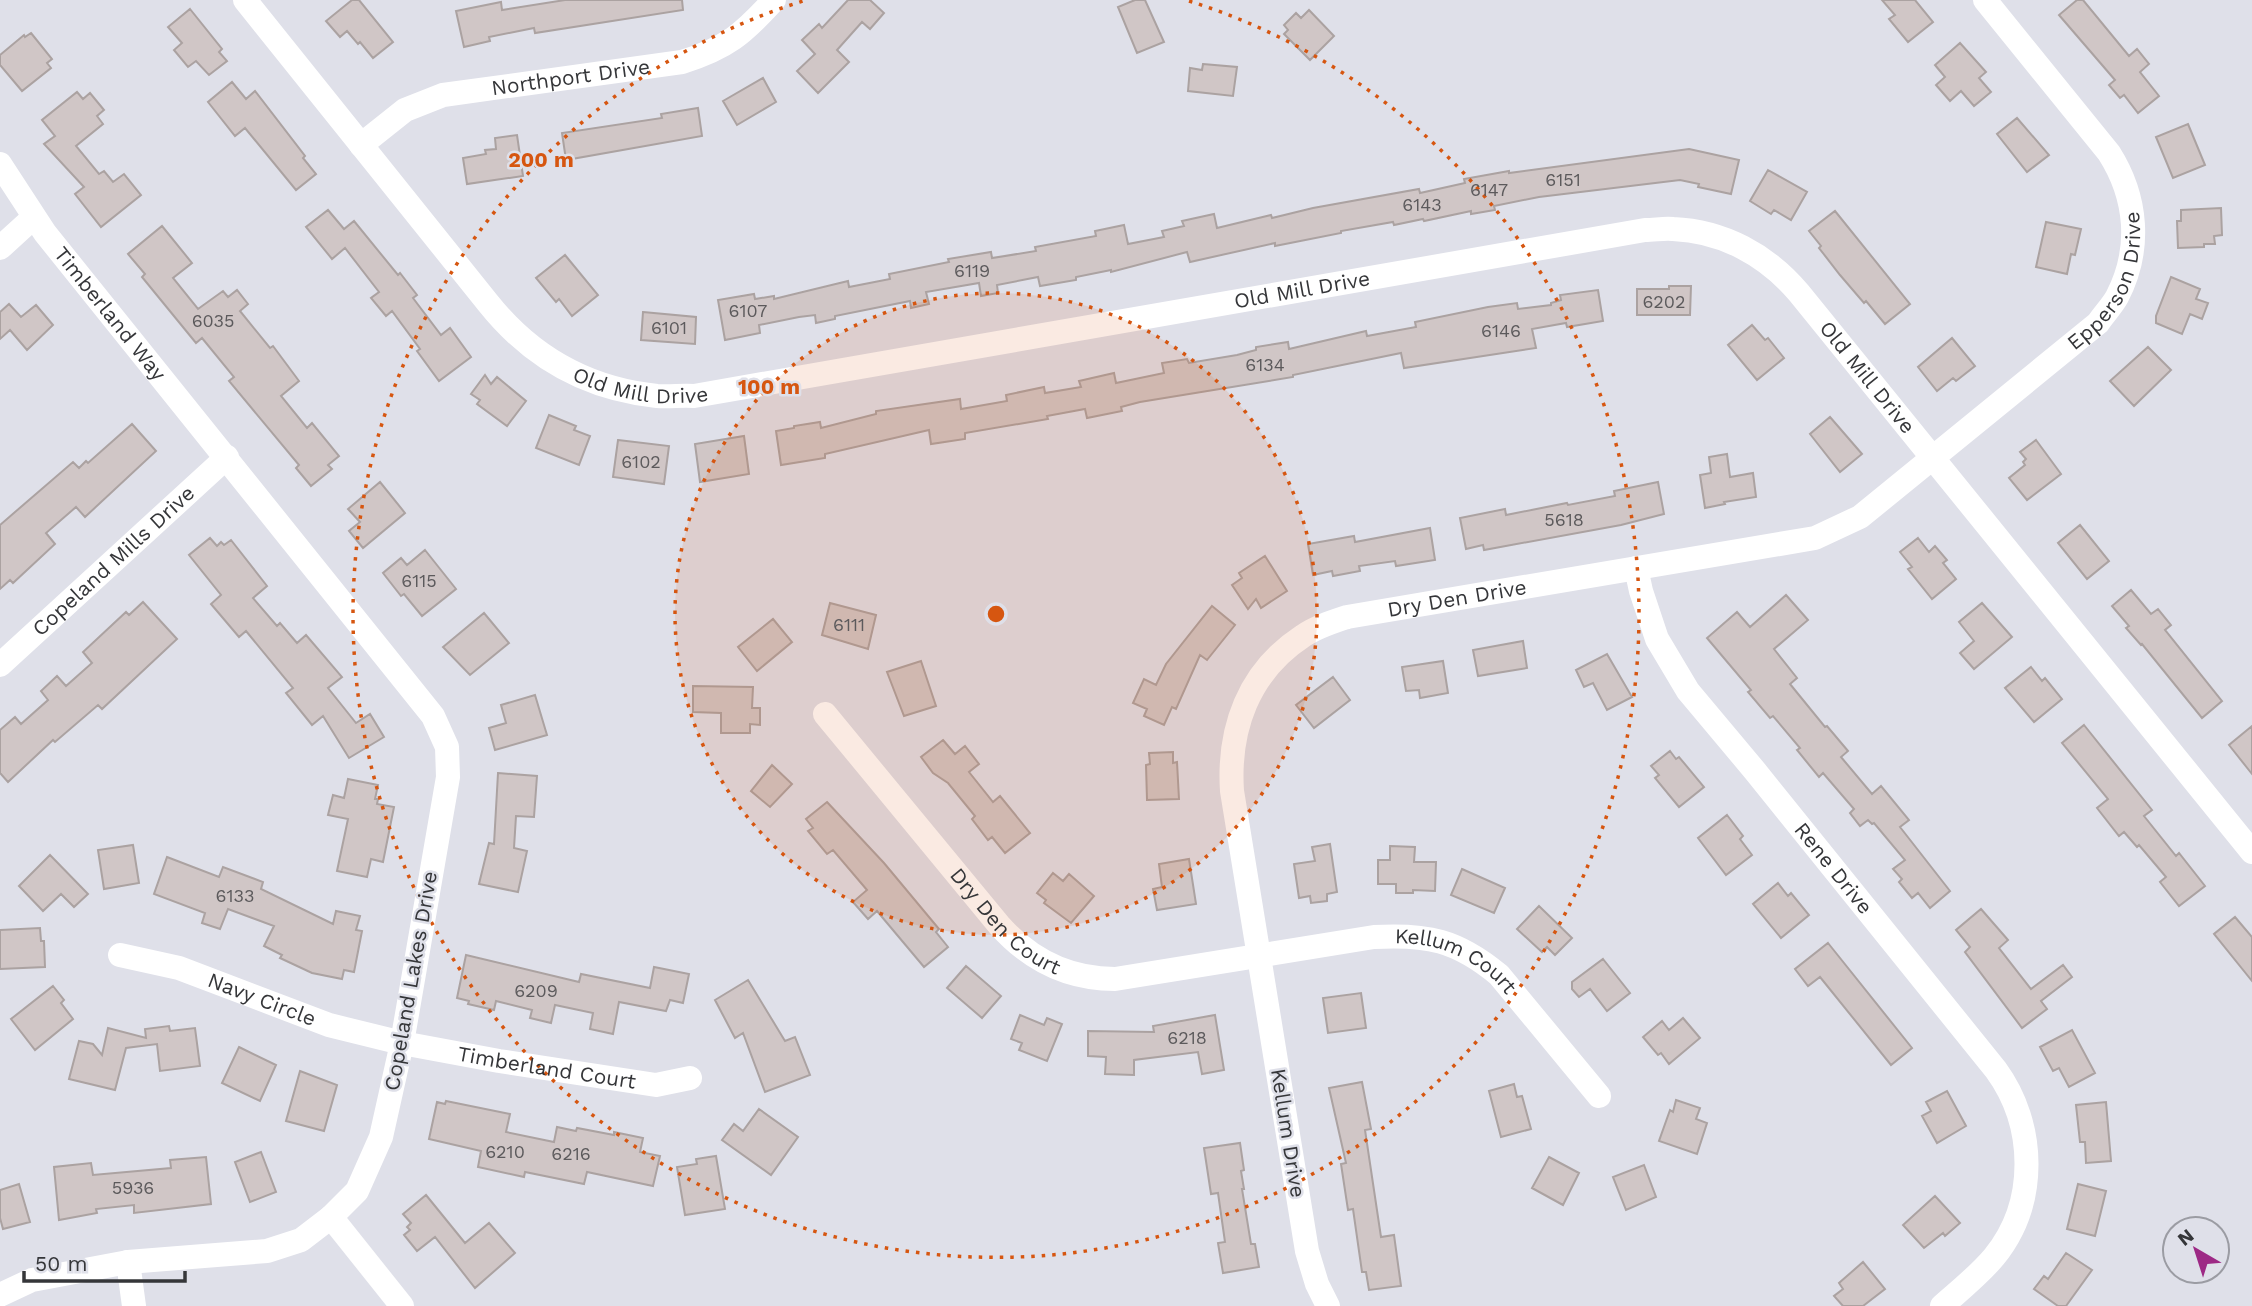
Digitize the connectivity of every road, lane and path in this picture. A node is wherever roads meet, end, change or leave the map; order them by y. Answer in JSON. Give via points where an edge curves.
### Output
{"nodes":[{"id":1,"x":245,"y":0,"type":"edge"},
{"id":2,"x":774,"y":0,"type":"edge"},
{"id":3,"x":1985,"y":0,"type":"edge"},
{"id":4,"x":361,"y":145,"type":"junction"},
{"id":5,"x":0,"y":164,"type":"edge"},
{"id":6,"x":34,"y":217,"type":"junction"},
{"id":7,"x":0,"y":248,"type":"edge"},
{"id":8,"x":227,"y":457,"type":"junction"},
{"id":9,"x":1933,"y":457,"type":"junction"},
{"id":10,"x":1636,"y":568,"type":"junction"},
{"id":11,"x":0,"y":665,"type":"edge"},
{"id":12,"x":825,"y":714,"type":"dead end"},
{"id":13,"x":2252,"y":852,"type":"edge"},
{"id":14,"x":120,"y":955,"type":"dead end"},
{"id":15,"x":1259,"y":956,"type":"junction"},
{"id":16,"x":402,"y":1043,"type":"junction"},
{"id":17,"x":690,"y":1078,"type":"dead end"},
{"id":18,"x":1599,"y":1096,"type":"dead end"},
{"id":19,"x":331,"y":1217,"type":"junction"},
{"id":20,"x":128,"y":1262,"type":"junction"},
{"id":21,"x":0,"y":1295,"type":"edge"},
{"id":22,"x":134,"y":1306,"type":"edge"},
{"id":23,"x":402,"y":1306,"type":"edge"},
{"id":24,"x":1328,"y":1306,"type":"edge"},
{"id":25,"x":1942,"y":1306,"type":"edge"}],
"edges":[{"from":1,"to":4,"type":"street","name":"Old Mill Drive"},
{"from":2,"to":4,"type":"street","name":"Northport Drive","via":[[741,34],[709,53],[682,62],[443,95],[405,110]]},
{"from":3,"to":9,"type":"street","name":"Epperson Drive","via":[[2114,161],[2130,199],[2131,260],[2116,299],[2098,323]]},
{"from":4,"to":9,"type":"street","name":"Old Mill Drive","via":[[513,332],[562,368],[617,390],[694,396],[1622,234],[1676,229],[1734,243],[1785,277]]},
{"from":5,"to":6,"type":"street","name":"Timberland Way"},
{"from":6,"to":7,"type":"street"},
{"from":6,"to":8,"type":"street","name":"Timberland Way"},
{"from":8,"to":11,"type":"street","name":"Copeland Mills Drive"},
{"from":8,"to":16,"type":"street","name":"Copeland Lakes Drive","via":[[433,716],[447,747],[448,777]]},
{"from":9,"to":10,"type":"street","name":"Dry Den Drive","via":[[1860,517],[1815,538]]},
{"from":9,"to":13,"type":"street","name":"Old Mill Drive"},
{"from":10,"to":15,"type":"street","name":"Dry Den Drive","via":[[1347,617],[1302,637],[1265,670],[1238,723],[1230,762]]},
{"from":10,"to":25,"type":"street","name":"Rene Drive","via":[[1657,639],[1688,691],[2003,1079],[2013,1098],[2027,1144],[2019,1210],[2006,1239],[1981,1271]]},
{"from":12,"to":15,"type":"street","name":"Dry Den Court","via":[[999,925],[1020,947],[1046,964],[1074,974],[1115,979]]},
{"from":14,"to":16,"type":"street","name":"Navy Circle","via":[[180,968],[329,1025]]},
{"from":15,"to":18,"type":"street","name":"Kellum Court","via":[[1394,935],[1425,937],[1455,946],[1506,982]]},
{"from":15,"to":24,"type":"street","name":"Kellum Drive","via":[[1307,1251]]},
{"from":16,"to":17,"type":"street","name":"Timberland Court","via":[[656,1085]]},
{"from":16,"to":19,"type":"street","name":"Copeland Lakes Drive","via":[[381,1137],[357,1191]]},
{"from":19,"to":20,"type":"street","name":"Copeland Lakes Drive","via":[[301,1240],[267,1251]]},
{"from":19,"to":23,"type":"street"},
{"from":20,"to":21,"type":"street","name":"Copeland Lakes Drive","via":[[32,1280]]},
{"from":20,"to":22,"type":"street"}]}
